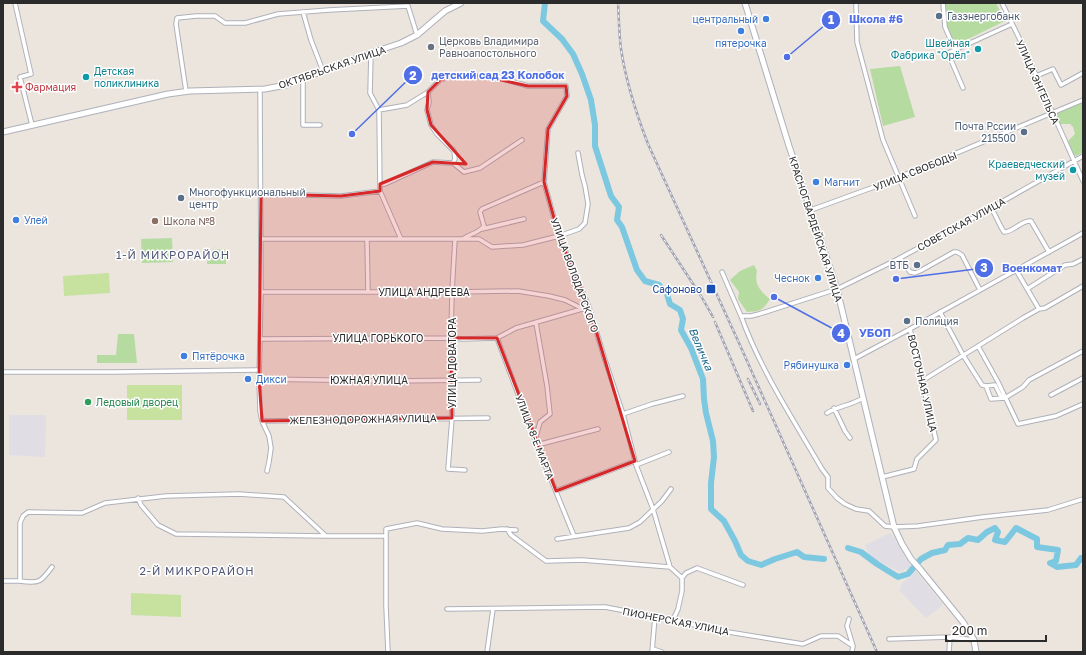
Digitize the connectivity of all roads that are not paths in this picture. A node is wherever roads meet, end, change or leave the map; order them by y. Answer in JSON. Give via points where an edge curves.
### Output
{"nodes":[{"id":1,"x":15,"y":3,"type":"edge"},
{"id":2,"x":461,"y":3,"type":"edge"},
{"id":3,"x":745,"y":3,"type":"edge"},
{"id":4,"x":750,"y":3,"type":"edge"},
{"id":5,"x":856,"y":3,"type":"edge"},
{"id":6,"x":943,"y":3,"type":"edge"},
{"id":7,"x":1002,"y":3,"type":"edge"},
{"id":8,"x":408,"y":5,"type":"edge"},
{"id":9,"x":303,"y":12,"type":"junction"},
{"id":10,"x":749,"y":17,"type":"junction"},
{"id":11,"x":1012,"y":24,"type":"junction"},
{"id":12,"x":417,"y":34,"type":"junction"},
{"id":13,"x":955,"y":50,"type":"junction"},
{"id":14,"x":371,"y":53,"type":"junction"},
{"id":15,"x":323,"y":71,"type":"junction"},
{"id":16,"x":1083,"y":73,"type":"edge"},
{"id":17,"x":1036,"y":76,"type":"junction"},
{"id":18,"x":303,"y":79,"type":"junction"},
{"id":19,"x":963,"y":88,"type":"dead end"},
{"id":20,"x":260,"y":89,"type":"junction"},
{"id":21,"x":186,"y":92,"type":"junction"},
{"id":22,"x":428,"y":92,"type":"junction"},
{"id":23,"x":1083,"y":100,"type":"edge"},
{"id":24,"x":378,"y":110,"type":"junction"},
{"id":25,"x":1053,"y":114,"type":"junction"},
{"id":26,"x":32,"y":125,"type":"junction"},
{"id":27,"x":320,"y":125,"type":"dead end"},
{"id":28,"x":3,"y":132,"type":"edge"},
{"id":29,"x":522,"y":140,"type":"dead end"},
{"id":30,"x":578,"y":153,"type":"dead end"},
{"id":31,"x":1083,"y":156,"type":"edge"},
{"id":32,"x":1074,"y":161,"type":"junction"},
{"id":33,"x":453,"y":163,"type":"junction"},
{"id":34,"x":898,"y":178,"type":"junction"},
{"id":35,"x":1083,"y":181,"type":"edge"},
{"id":36,"x":544,"y":182,"type":"junction"},
{"id":37,"x":380,"y":184,"type":"junction"},
{"id":38,"x":380,"y":191,"type":"junction"},
{"id":39,"x":260,"y":194,"type":"junction"},
{"id":40,"x":991,"y":207,"type":"junction"},
{"id":41,"x":811,"y":210,"type":"junction"},
{"id":42,"x":915,"y":216,"type":"dead end"},
{"id":43,"x":524,"y":219,"type":"dead end"},
{"id":44,"x":482,"y":230,"type":"junction"},
{"id":45,"x":1083,"y":233,"type":"edge"},
{"id":46,"x":559,"y":236,"type":"junction"},
{"id":47,"x":261,"y":239,"type":"junction"},
{"id":48,"x":367,"y":239,"type":"junction"},
{"id":49,"x":401,"y":239,"type":"junction"},
{"id":50,"x":455,"y":239,"type":"junction"},
{"id":51,"x":463,"y":239,"type":"junction"},
{"id":52,"x":1049,"y":252,"type":"junction"},
{"id":53,"x":900,"y":258,"type":"junction"},
{"id":54,"x":1083,"y":259,"type":"edge"},
{"id":55,"x":1016,"y":270,"type":"junction"},
{"id":56,"x":722,"y":272,"type":"dead end"},
{"id":57,"x":1083,"y":286,"type":"edge"},
{"id":58,"x":837,"y":289,"type":"junction"},
{"id":59,"x":1027,"y":289,"type":"junction"},
{"id":60,"x":980,"y":290,"type":"junction"},
{"id":61,"x":261,"y":292,"type":"junction"},
{"id":62,"x":368,"y":292,"type":"junction"},
{"id":63,"x":452,"y":292,"type":"junction"},
{"id":64,"x":589,"y":308,"type":"junction"},
{"id":65,"x":584,"y":309,"type":"junction"},
{"id":66,"x":1039,"y":309,"type":"junction"},
{"id":67,"x":940,"y":312,"type":"junction"},
{"id":68,"x":741,"y":316,"type":"junction"},
{"id":69,"x":536,"y":323,"type":"junction"},
{"id":70,"x":910,"y":329,"type":"junction"},
{"id":71,"x":451,"y":338,"type":"junction"},
{"id":72,"x":497,"y":338,"type":"junction"},
{"id":73,"x":260,"y":339,"type":"junction"},
{"id":74,"x":978,"y":346,"type":"junction"},
{"id":75,"x":1083,"y":351,"type":"edge"},
{"id":76,"x":963,"y":355,"type":"junction"},
{"id":77,"x":854,"y":359,"type":"junction"},
{"id":78,"x":259,"y":370,"type":"junction"},
{"id":79,"x":3,"y":372,"type":"edge"},
{"id":80,"x":1083,"y":378,"type":"edge"},
{"id":81,"x":259,"y":379,"type":"junction"},
{"id":82,"x":451,"y":380,"type":"junction"},
{"id":83,"x":479,"y":380,"type":"dead end"},
{"id":84,"x":922,"y":381,"type":"junction"},
{"id":85,"x":986,"y":386,"type":"junction"},
{"id":86,"x":684,"y":396,"type":"dead end"},
{"id":87,"x":1051,"y":396,"type":"dead end"},
{"id":88,"x":863,"y":398,"type":"junction"},
{"id":89,"x":1005,"y":398,"type":"junction"},
{"id":90,"x":1083,"y":404,"type":"edge"},
{"id":91,"x":834,"y":408,"type":"junction"},
{"id":92,"x":827,"y":413,"type":"dead end"},
{"id":93,"x":623,"y":414,"type":"junction"},
{"id":94,"x":452,"y":418,"type":"junction"},
{"id":95,"x":488,"y":418,"type":"dead end"},
{"id":96,"x":262,"y":421,"type":"junction"},
{"id":97,"x":598,"y":429,"type":"dead end"},
{"id":98,"x":850,"y":438,"type":"dead end"},
{"id":99,"x":535,"y":440,"type":"junction"},
{"id":100,"x":537,"y":446,"type":"junction"},
{"id":101,"x":669,"y":452,"type":"dead end"},
{"id":102,"x":636,"y":463,"type":"junction"},
{"id":103,"x":465,"y":470,"type":"dead end"},
{"id":104,"x":267,"y":471,"type":"dead end"},
{"id":105,"x":882,"y":477,"type":"junction"},
{"id":106,"x":671,"y":489,"type":"dead end"},
{"id":107,"x":556,"y":491,"type":"junction"},
{"id":108,"x":138,"y":498,"type":"junction"},
{"id":109,"x":1083,"y":499,"type":"edge"},
{"id":110,"x":653,"y":510,"type":"junction"},
{"id":111,"x":894,"y":527,"type":"junction"},
{"id":112,"x":507,"y":529,"type":"junction"},
{"id":113,"x":516,"y":530,"type":"dead end"},
{"id":114,"x":326,"y":536,"type":"junction"},
{"id":115,"x":386,"y":536,"type":"junction"},
{"id":116,"x":574,"y":536,"type":"junction"},
{"id":117,"x":557,"y":539,"type":"dead end"},
{"id":118,"x":52,"y":567,"type":"dead end"},
{"id":119,"x":670,"y":567,"type":"junction"},
{"id":120,"x":682,"y":578,"type":"junction"},
{"id":121,"x":3,"y":581,"type":"edge"},
{"id":122,"x":20,"y":581,"type":"junction"},
{"id":123,"x":742,"y":586,"type":"dead end"},
{"id":124,"x":447,"y":609,"type":"dead end"},
{"id":125,"x":493,"y":609,"type":"junction"},
{"id":126,"x":655,"y":616,"type":"junction"},
{"id":127,"x":849,"y":619,"type":"dead end"},
{"id":128,"x":673,"y":620,"type":"junction"},
{"id":129,"x":950,"y":637,"type":"junction"},
{"id":130,"x":889,"y":639,"type":"dead end"},
{"id":131,"x":974,"y":640,"type":"junction"},
{"id":132,"x":853,"y":646,"type":"junction"},
{"id":133,"x":652,"y":651,"type":"edge"},
{"id":134,"x":388,"y":652,"type":"edge"},
{"id":135,"x":487,"y":652,"type":"edge"},
{"id":136,"x":662,"y":652,"type":"edge"},
{"id":137,"x":852,"y":652,"type":"edge"},
{"id":138,"x":949,"y":652,"type":"edge"},
{"id":139,"x":976,"y":652,"type":"edge"}],
"edges":[{"from":1,"to":26,"type":"street","via":[[32,74],[20,77]]},
{"from":2,"to":12,"type":"street","name":"ОКТЯБРЬСКАЯ УЛИЦА","via":[[445,11]]},
{"from":3,"to":10,"type":"street","name":"КРАСНОГВАРДЕЙСКАЯ УЛИЦА"},
{"from":4,"to":10,"type":"street"},
{"from":5,"to":34,"type":"street","via":[[857,42],[883,140]]},
{"from":6,"to":13,"type":"street","via":[[945,27]]},
{"from":7,"to":11,"type":"street","name":"УЛИЦА ЭНГЕЛЬСА"},
{"from":8,"to":9,"type":"street"},
{"from":8,"to":12,"type":"street"},
{"from":9,"to":15,"type":"street"},
{"from":9,"to":21,"type":"street","via":[[278,14],[245,23],[226,23],[215,16],[178,18],[176,24]]},
{"from":10,"to":41,"type":"street","name":"КРАСНОГВАРДЕЙСКАЯ УЛИЦА"},
{"from":11,"to":13,"type":"street"},
{"from":11,"to":17,"type":"street","name":"УЛИЦА ЭНГЕЛЬСА"},
{"from":12,"to":14,"type":"street","name":"ОКТЯБРЬСКАЯ УЛИЦА","via":[[401,43]]},
{"from":13,"to":19,"type":"street","via":[[948,53]]},
{"from":14,"to":15,"type":"street","name":"ОКТЯБРЬСКАЯ УЛИЦА"},
{"from":14,"to":24,"type":"street","via":[[370,93]]},
{"from":15,"to":18,"type":"street","name":"ОКТЯБРЬСКАЯ УЛИЦА"},
{"from":16,"to":17,"type":"street","via":[[1061,84],[1053,68]]},
{"from":17,"to":25,"type":"street","name":"УЛИЦА ЭНГЕЛЬСА"},
{"from":18,"to":20,"type":"street","name":"ОКТЯБРЬСКАЯ УЛИЦА"},
{"from":18,"to":27,"type":"street","via":[[303,124]]},
{"from":20,"to":21,"type":"street","name":"ОКТЯБРЬСКАЯ УЛИЦА"},
{"from":20,"to":39,"type":"street"},
{"from":21,"to":26,"type":"street","name":"ОКТЯБРЬСКАЯ УЛИЦА"},
{"from":22,"to":24,"type":"street","via":[[407,105]]},
{"from":22,"to":33,"type":"street","via":[[427,110],[431,125],[454,151]]},
{"from":22,"to":36,"type":"street","name":"УЛИЦА ВОЛОДАРСКОГО","via":[[440,80],[455,75],[499,77],[528,86],[566,86],[567,96],[548,129]]},
{"from":23,"to":25,"type":"street","name":"УЛИЦА СВОБОДЫ"},
{"from":24,"to":37,"type":"street"},
{"from":25,"to":32,"type":"street","name":"УЛИЦА ЭНГЕЛЬСА"},
{"from":25,"to":34,"type":"street","name":"УЛИЦА СВОБОДЫ"},
{"from":26,"to":28,"type":"street","name":"ОКТЯБРЬСКАЯ УЛИЦА"},
{"from":29,"to":33,"type":"street","via":[[480,168],[464,172]]},
{"from":30,"to":46,"type":"street","via":[[588,204],[585,223],[579,229]]},
{"from":31,"to":32,"type":"street","name":"СОВЕТСКАЯ УЛИЦА"},
{"from":32,"to":35,"type":"street","name":"УЛИЦА ЭНГЕЛЬСА"},
{"from":32,"to":40,"type":"street","name":"СОВЕТСКАЯ УЛИЦА"},
{"from":33,"to":37,"type":"street","via":[[433,162]]},
{"from":34,"to":41,"type":"street","name":"УЛИЦА СВОБОДЫ"},
{"from":34,"to":42,"type":"street"},
{"from":36,"to":44,"type":"street","via":[[482,209]]},
{"from":36,"to":46,"type":"street","name":"УЛИЦА ВОЛОДАРСКОГО"},
{"from":37,"to":38,"type":"street"},
{"from":38,"to":39,"type":"street","via":[[341,196]]},
{"from":38,"to":49,"type":"street"},
{"from":39,"to":47,"type":"street"},
{"from":40,"to":52,"type":"street","via":[[1004,232],[1031,221]]},
{"from":40,"to":53,"type":"street","name":"СОВЕТСКАЯ УЛИЦА"},
{"from":41,"to":58,"type":"street","name":"КРАСНОГВАРДЕЙСКАЯ УЛИЦА"},
{"from":43,"to":44,"type":"street"},
{"from":44,"to":51,"type":"street"},
{"from":45,"to":52,"type":"street"},
{"from":46,"to":51,"type":"street","via":[[523,245],[492,247],[479,239]]},
{"from":46,"to":64,"type":"street","name":"УЛИЦА ВОЛОДАРСКОГО"},
{"from":47,"to":48,"type":"street"},
{"from":47,"to":61,"type":"street"},
{"from":48,"to":49,"type":"street"},
{"from":48,"to":62,"type":"street"},
{"from":49,"to":50,"type":"street"},
{"from":50,"to":51,"type":"street"},
{"from":50,"to":63,"type":"street","name":"УЛИЦА ДОВАТОРА"},
{"from":52,"to":55,"type":"street"},
{"from":53,"to":58,"type":"street","name":"СОВЕТСКАЯ УЛИЦА"},
{"from":53,"to":60,"type":"street","via":[[910,272],[915,273],[957,252],[962,256]]},
{"from":54,"to":59,"type":"street","via":[[1065,265]]},
{"from":55,"to":59,"type":"street"},
{"from":55,"to":60,"type":"street"},
{"from":56,"to":68,"type":"street"},
{"from":57,"to":66,"type":"street"},
{"from":58,"to":68,"type":"street","name":"СОВЕТСКАЯ УЛИЦА","via":[[759,314]]},
{"from":58,"to":77,"type":"street","name":"КРАСНОГВАРДЕЙСКАЯ УЛИЦА"},
{"from":59,"to":66,"type":"street"},
{"from":60,"to":67,"type":"street"},
{"from":61,"to":62,"type":"street","name":"УЛИЦА АНДРЕЕВА"},
{"from":61,"to":73,"type":"street"},
{"from":62,"to":63,"type":"street","name":"УЛИЦА АНДРЕЕВА"},
{"from":63,"to":65,"type":"street","name":"УЛИЦА АНДРЕЕВА","via":[[518,291],[565,300]]},
{"from":63,"to":71,"type":"street","name":"УЛИЦА ДОВАТОРА"},
{"from":64,"to":65,"type":"street"},
{"from":64,"to":93,"type":"street","name":"УЛИЦА ВОЛОДАРСКОГО"},
{"from":65,"to":69,"type":"street"},
{"from":66,"to":74,"type":"street"},
{"from":67,"to":70,"type":"street"},
{"from":67,"to":76,"type":"street"},
{"from":68,"to":111,"type":"street","via":[[771,382],[828,478],[828,488],[845,504],[869,511],[885,526]]},
{"from":69,"to":72,"type":"street","via":[[516,328]]},
{"from":69,"to":99,"type":"street","via":[[550,414],[540,422]]},
{"from":70,"to":77,"type":"street"},
{"from":70,"to":84,"type":"street","name":"ВОСТОЧНАЯ УЛИЦА"},
{"from":71,"to":72,"type":"street","name":"УЛИЦА ГОРЬКОГО"},
{"from":71,"to":73,"type":"street","name":"УЛИЦА ГОРЬКОГО"},
{"from":71,"to":82,"type":"street","name":"УЛИЦА ДОВАТОРА"},
{"from":72,"to":99,"type":"street","name":"УЛИЦА 8-Е МАРТА"},
{"from":73,"to":78,"type":"street"},
{"from":74,"to":76,"type":"street"},
{"from":74,"to":89,"type":"street"},
{"from":75,"to":89,"type":"street","via":[[1029,380]]},
{"from":76,"to":84,"type":"street"},
{"from":76,"to":85,"type":"street","via":[[982,385]]},
{"from":77,"to":88,"type":"street","name":"КРАСНОГВАРДЕЙСКАЯ УЛИЦА"},
{"from":78,"to":79,"type":"street"},
{"from":78,"to":81,"type":"street"},
{"from":80,"to":87,"type":"street"},
{"from":81,"to":82,"type":"street","name":"ЮЖНАЯ УЛИЦА"},
{"from":81,"to":96,"type":"street"},
{"from":82,"to":83,"type":"street","name":"ЮЖНАЯ УЛИЦА"},
{"from":82,"to":94,"type":"street","name":"УЛИЦА ДОВАТОРА"},
{"from":84,"to":105,"type":"street","name":"ВОСТОЧНАЯ УЛИЦА","via":[[936,440],[917,459],[914,469]]},
{"from":85,"to":89,"type":"street","via":[[995,385],[1000,395]]},
{"from":85,"to":89,"type":"street","via":[[991,399]]},
{"from":86,"to":93,"type":"street"},
{"from":88,"to":91,"type":"street"},
{"from":88,"to":105,"type":"street","name":"КРАСНОГВАРДЕЙСКАЯ УЛИЦА"},
{"from":89,"to":90,"type":"street","via":[[1018,424],[1056,416]]},
{"from":91,"to":92,"type":"street"},
{"from":91,"to":98,"type":"street"},
{"from":93,"to":102,"type":"street","name":"УЛИЦА ВОЛОДАРСКОГО"},
{"from":94,"to":95,"type":"street","name":"ЖЕЛЕЗНОДОРОЖНАЯ УЛИЦА"},
{"from":94,"to":96,"type":"street","name":"ЖЕЛЕЗНОДОРОЖНАЯ УЛИЦА"},
{"from":94,"to":103,"type":"street","name":"УЛИЦА ДОВАТОРА","via":[[448,469]]},
{"from":96,"to":104,"type":"street","via":[[269,436]]},
{"from":97,"to":100,"type":"street"},
{"from":99,"to":100,"type":"street","name":"УЛИЦА 8-Е МАРТА"},
{"from":100,"to":107,"type":"street","name":"УЛИЦА 8-Е МАРТА"},
{"from":101,"to":102,"type":"street"},
{"from":102,"to":107,"type":"street"},
{"from":102,"to":110,"type":"street","name":"УЛИЦА ВОЛОДАРСКОГО"},
{"from":105,"to":111,"type":"street","name":"КРАСНОГВАРДЕЙСКАЯ УЛИЦА"},
{"from":106,"to":110,"type":"street"},
{"from":107,"to":116,"type":"street","name":"УЛИЦА 8-Е МАРТА"},
{"from":108,"to":114,"type":"street","via":[[240,494],[284,497]]},
{"from":108,"to":114,"type":"street","via":[[158,525],[176,534]]},
{"from":108,"to":122,"type":"street","via":[[105,503],[82,513],[28,512],[20,522]]},
{"from":109,"to":111,"type":"street","via":[[1048,510]]},
{"from":110,"to":116,"type":"street","via":[[629,528]]},
{"from":110,"to":119,"type":"street","name":"УЛИЦА ВОЛОДАРСКОГО"},
{"from":111,"to":131,"type":"street","name":"КРАСНОГВАРДЕЙСКАЯ УЛИЦА","via":[[911,559]]},
{"from":112,"to":113,"type":"street"},
{"from":112,"to":115,"type":"street","via":[[442,529],[417,523],[386,529]]},
{"from":112,"to":119,"type":"street","via":[[511,535],[546,561],[582,560]]},
{"from":114,"to":115,"type":"street"},
{"from":115,"to":134,"type":"street"},
{"from":116,"to":117,"type":"street"},
{"from":118,"to":122,"type":"street","via":[[44,578],[37,582]]},
{"from":119,"to":120,"type":"street"},
{"from":120,"to":123,"type":"street","via":[[686,572],[697,568]]},
{"from":120,"to":128,"type":"street","via":[[682,591]]},
{"from":121,"to":122,"type":"street"},
{"from":124,"to":125,"type":"street","name":"ПИОНЕРСКАЯ УЛИЦА"},
{"from":125,"to":126,"type":"street","name":"ПИОНЕРСКАЯ УЛИЦА","via":[[605,607]]},
{"from":125,"to":135,"type":"street"},
{"from":126,"to":128,"type":"street","name":"ПИОНЕРСКАЯ УЛИЦА"},
{"from":126,"to":133,"type":"street"},
{"from":127,"to":132,"type":"street","via":[[848,626]]},
{"from":128,"to":132,"type":"street","name":"ПИОНЕРСКАЯ УЛИЦА","via":[[716,630],[803,644],[821,636],[838,636]]},
{"from":129,"to":130,"type":"street"},
{"from":129,"to":131,"type":"street"},
{"from":129,"to":138,"type":"street"},
{"from":131,"to":139,"type":"street"},
{"from":132,"to":137,"type":"street"},
{"from":133,"to":136,"type":"street"}]}
